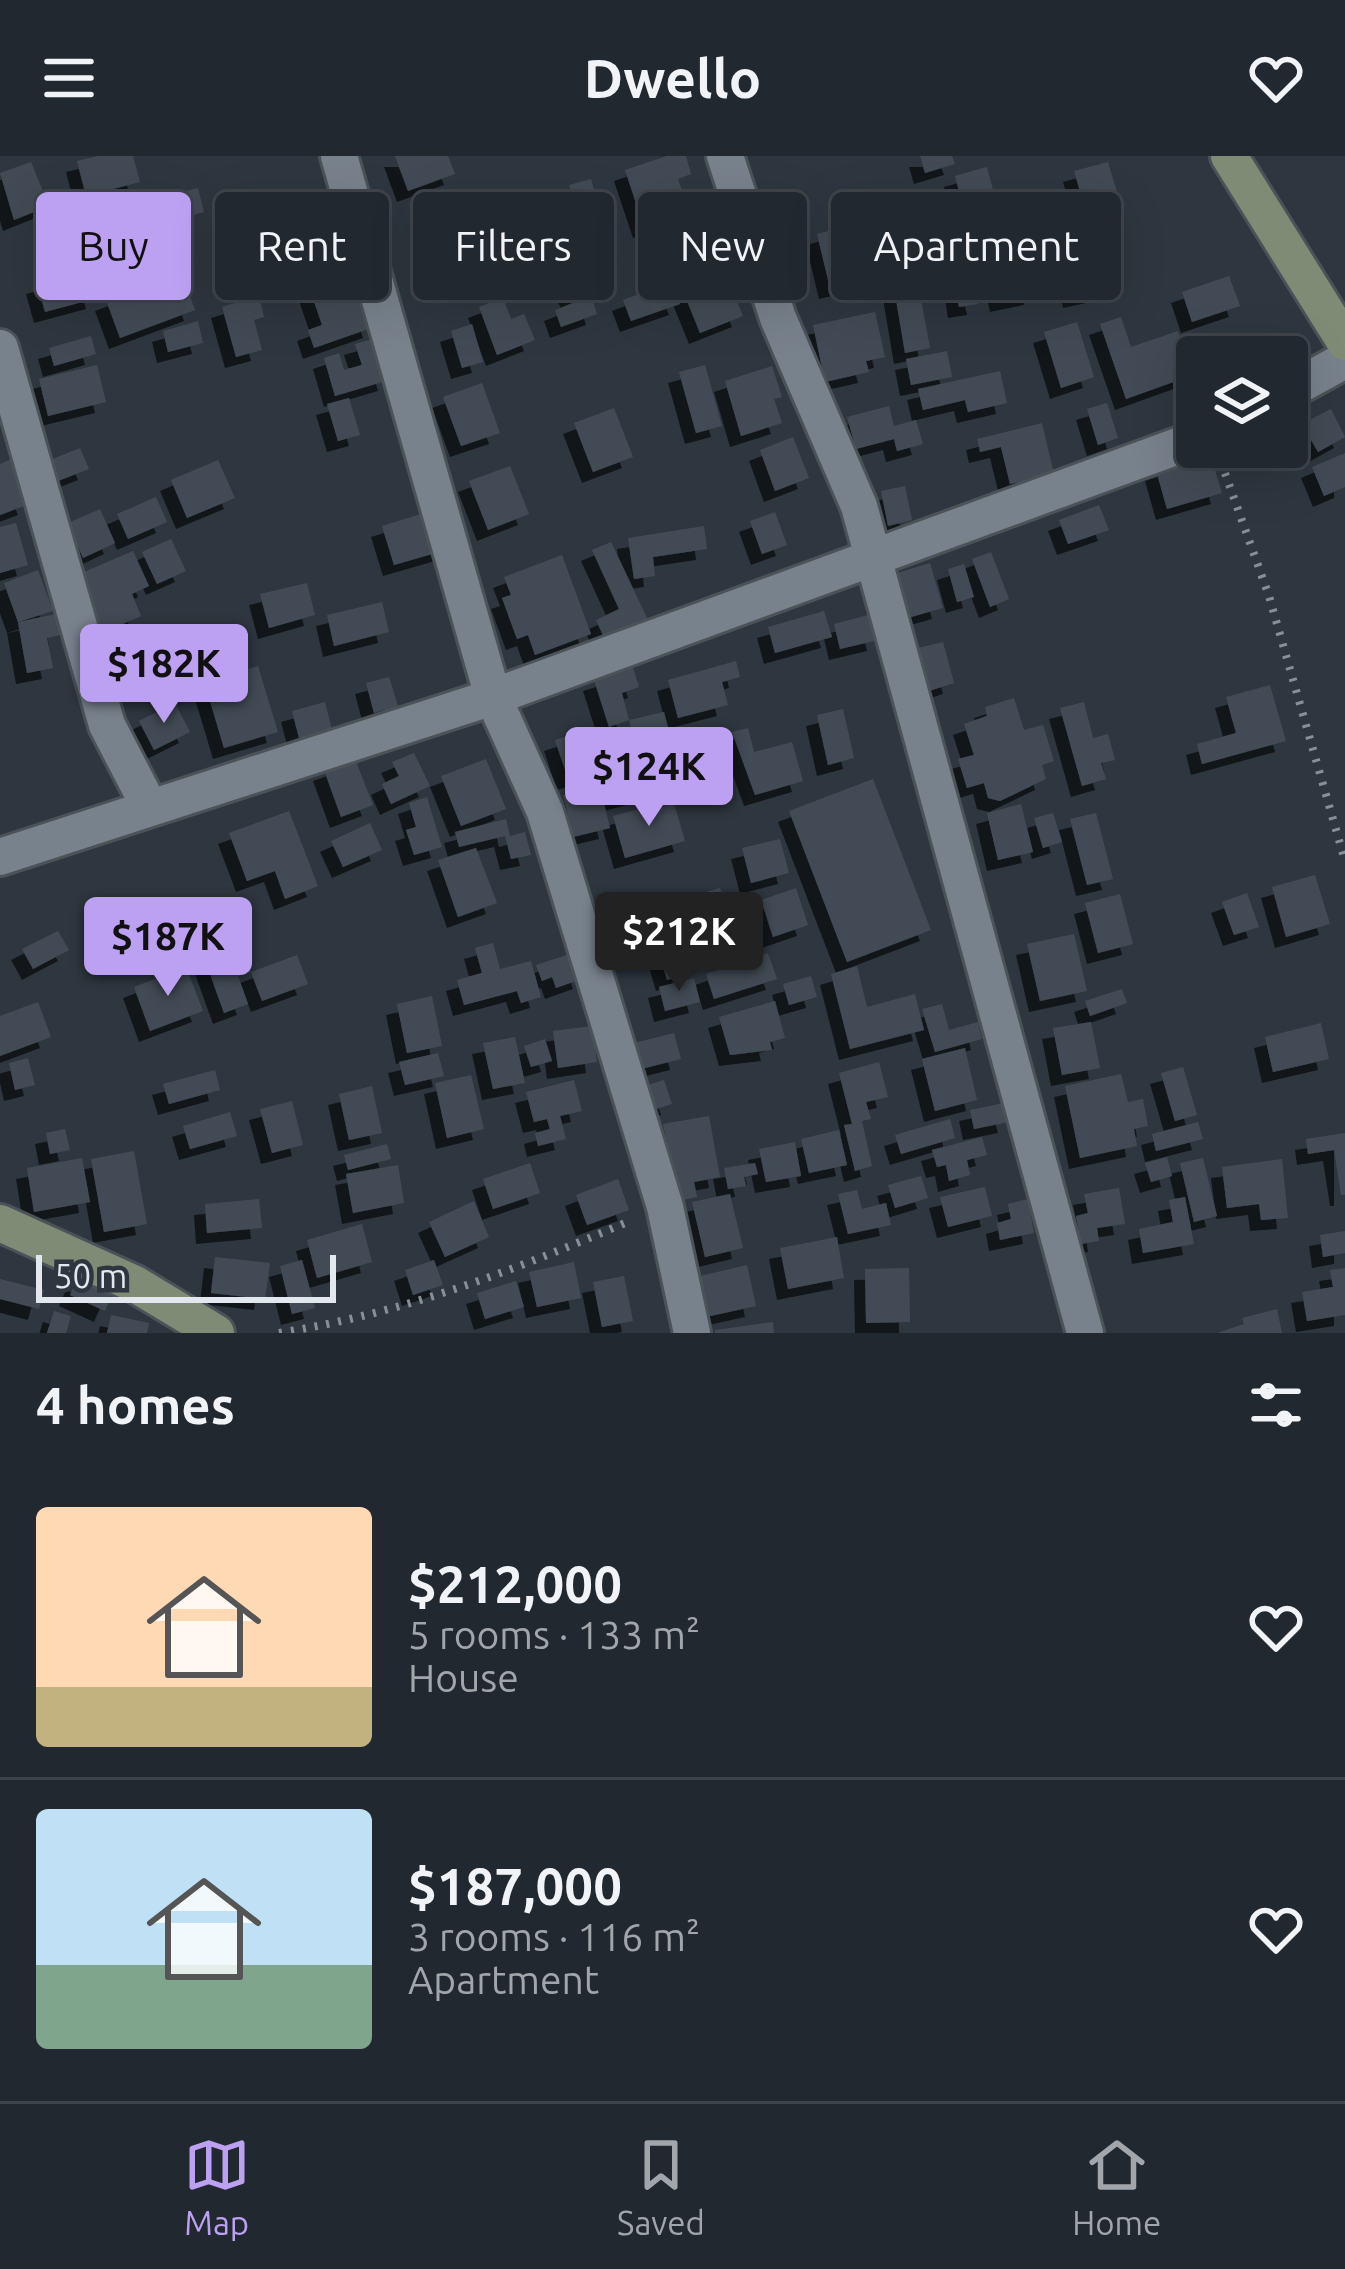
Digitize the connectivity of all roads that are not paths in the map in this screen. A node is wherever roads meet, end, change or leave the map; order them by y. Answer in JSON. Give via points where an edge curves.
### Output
{"nodes":[{"id":1,"x":339,"y":156,"type":"edge"},
{"id":2,"x":724,"y":156,"type":"edge"},
{"id":3,"x":1229,"y":156,"type":"edge"},
{"id":4,"x":1345,"y":342,"type":"edge"},
{"id":5,"x":0,"y":349,"type":"edge"},
{"id":6,"x":1345,"y":360,"type":"edge"},
{"id":7,"x":1308,"y":380,"type":"edge"},
{"id":8,"x":1176,"y":446,"type":"edge"},
{"id":9,"x":870,"y":555,"type":"junction"},
{"id":10,"x":493,"y":697,"type":"junction"},
{"id":11,"x":149,"y":806,"type":"junction"},
{"id":12,"x":0,"y":857,"type":"edge"},
{"id":13,"x":0,"y":1223,"type":"edge"},
{"id":14,"x":216,"y":1333,"type":"edge"},
{"id":15,"x":692,"y":1333,"type":"edge"},
{"id":16,"x":1085,"y":1333,"type":"edge"}],
"edges":[{"from":1,"to":10,"type":"street"},
{"from":2,"to":9,"type":"street","via":[[778,318],[859,506]]},
{"from":3,"to":4,"type":"street"},
{"from":5,"to":11,"type":"street","via":[[107,725]]},
{"from":6,"to":7,"type":"street"},
{"from":8,"to":9,"type":"street"},
{"from":9,"to":10,"type":"street"},
{"from":9,"to":16,"type":"street"},
{"from":10,"to":11,"type":"street"},
{"from":10,"to":15,"type":"street","via":[[545,812],[664,1207]]},
{"from":11,"to":12,"type":"street"},
{"from":13,"to":14,"type":"street","via":[[135,1283]]}]}
